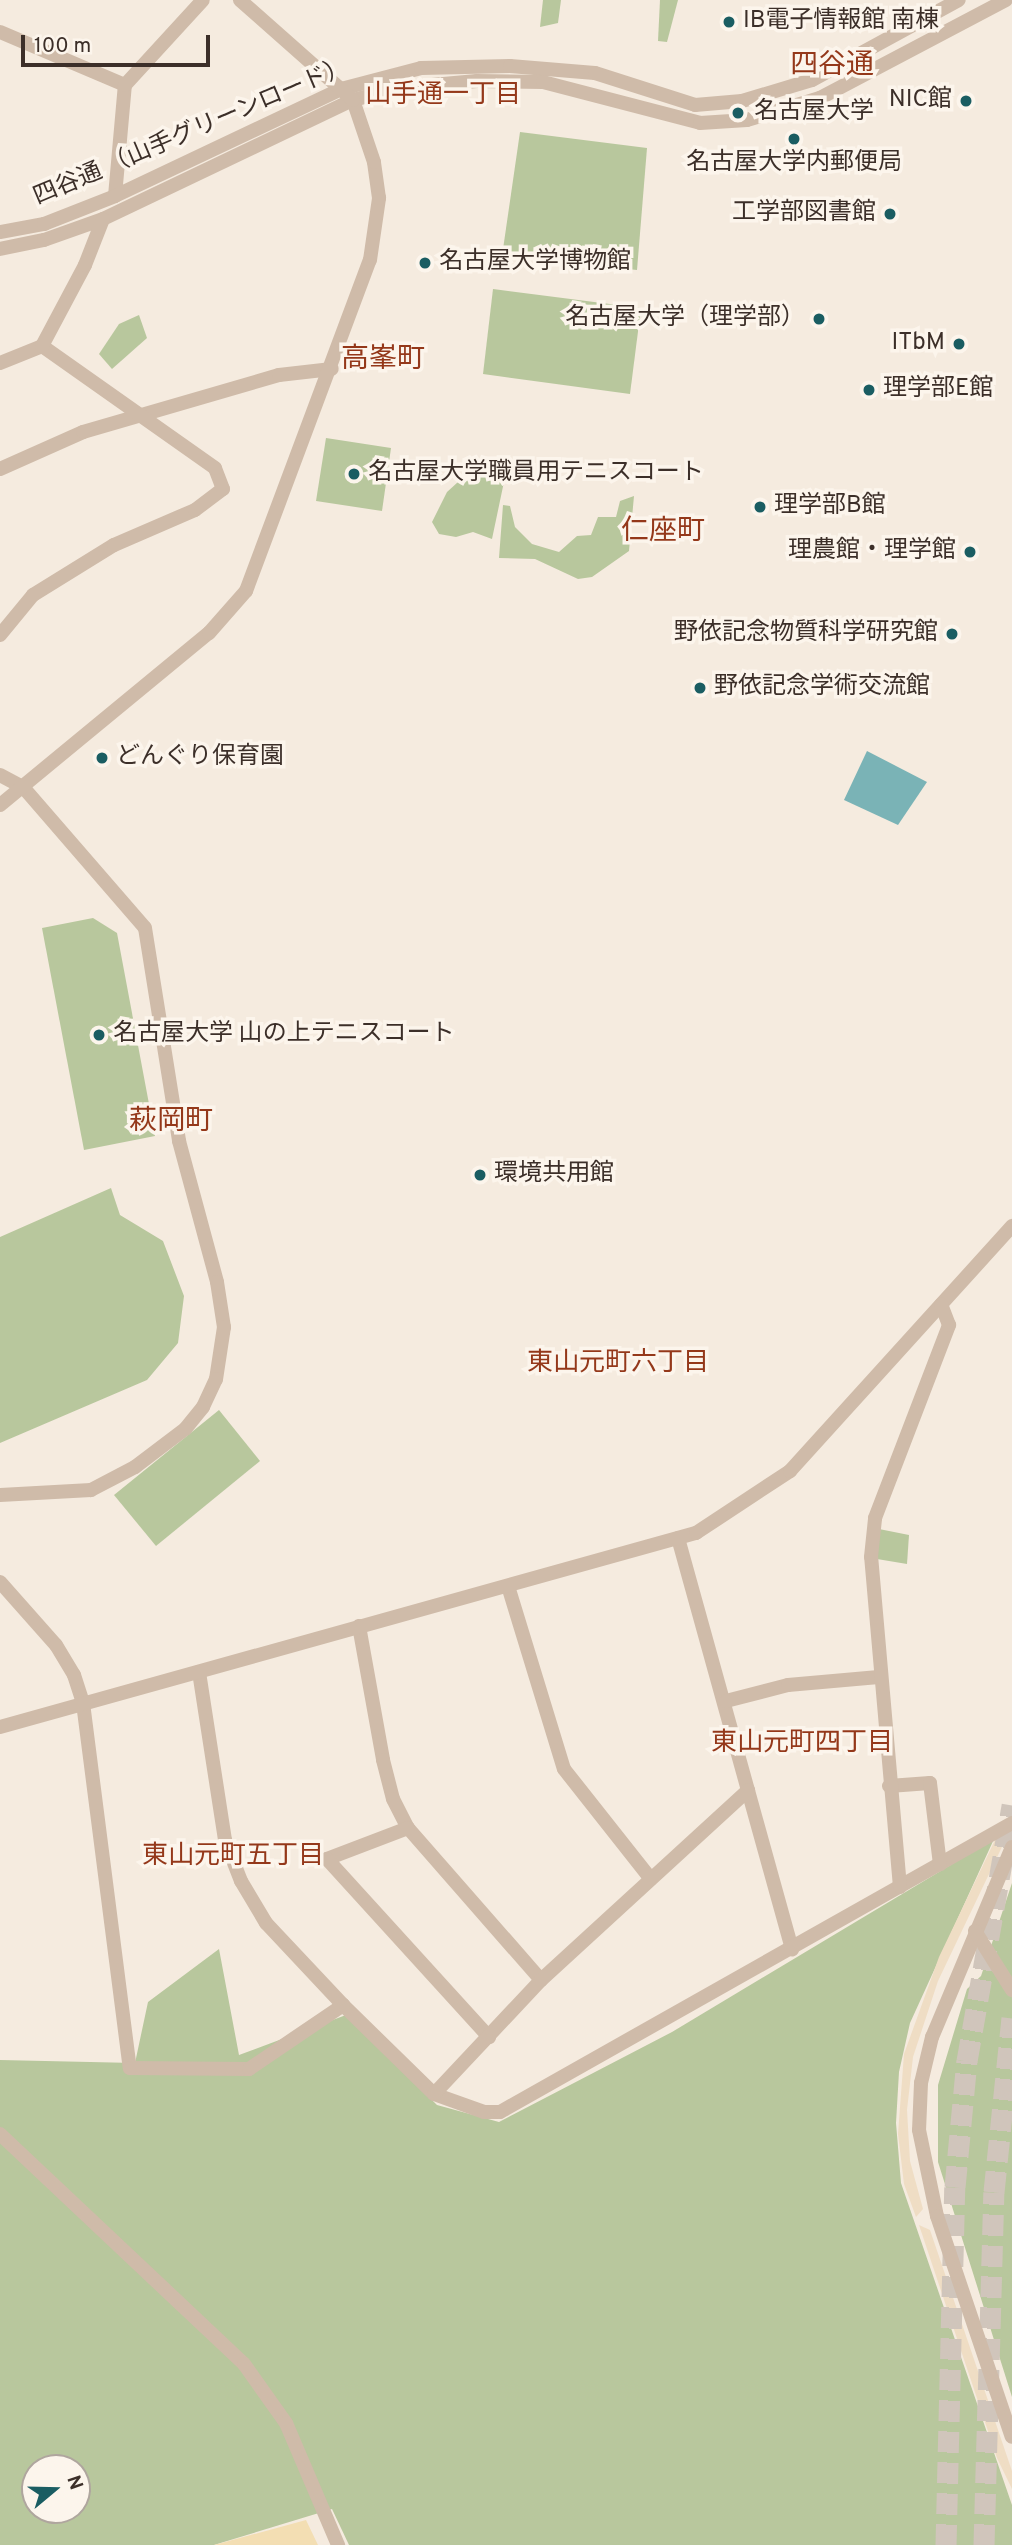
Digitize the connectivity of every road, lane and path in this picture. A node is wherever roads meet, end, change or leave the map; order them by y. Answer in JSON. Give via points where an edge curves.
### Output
{"nodes":[{"id":1,"x":203,"y":0,"type":"edge"},
{"id":2,"x":240,"y":0,"type":"edge"},
{"id":3,"x":959,"y":0,"type":"edge"},
{"id":4,"x":1006,"y":0,"type":"edge"},
{"id":5,"x":0,"y":32,"type":"edge"},
{"id":6,"x":125,"y":85,"type":"junction"},
{"id":7,"x":341,"y":89,"type":"junction"},
{"id":8,"x":353,"y":100,"type":"junction"},
{"id":9,"x":115,"y":195,"type":"junction"},
{"id":10,"x":103,"y":219,"type":"junction"},
{"id":11,"x":0,"y":232,"type":"edge"},
{"id":12,"x":0,"y":249,"type":"edge"},
{"id":13,"x":42,"y":346,"type":"junction"},
{"id":14,"x":0,"y":363,"type":"edge"},
{"id":15,"x":332,"y":369,"type":"junction"},
{"id":16,"x":139,"y":417,"type":"junction"},
{"id":17,"x":0,"y":468,"type":"edge"},
{"id":18,"x":0,"y":635,"type":"edge"},
{"id":19,"x":0,"y":775,"type":"edge"},
{"id":20,"x":23,"y":787,"type":"junction"},
{"id":21,"x":0,"y":805,"type":"edge"},
{"id":22,"x":1012,"y":1226,"type":"edge"},
{"id":23,"x":941,"y":1304,"type":"junction"},
{"id":24,"x":0,"y":1495,"type":"edge"},
{"id":25,"x":678,"y":1538,"type":"junction"},
{"id":26,"x":0,"y":1582,"type":"edge"},
{"id":27,"x":508,"y":1586,"type":"junction"},
{"id":28,"x":359,"y":1626,"type":"junction"},
{"id":29,"x":199,"y":1672,"type":"junction"},
{"id":30,"x":879,"y":1677,"type":"junction"},
{"id":31,"x":726,"y":1701,"type":"junction"},
{"id":32,"x":83,"y":1703,"type":"junction"},
{"id":33,"x":0,"y":1727,"type":"edge"},
{"id":34,"x":889,"y":1786,"type":"junction"},
{"id":35,"x":748,"y":1790,"type":"junction"},
{"id":36,"x":1012,"y":1823,"type":"edge"},
{"id":37,"x":408,"y":1828,"type":"junction"},
{"id":38,"x":1012,"y":1847,"type":"edge"},
{"id":39,"x":940,"y":1864,"type":"junction"},
{"id":40,"x":651,"y":1880,"type":"junction"},
{"id":41,"x":900,"y":1887,"type":"junction"},
{"id":42,"x":975,"y":1931,"type":"junction"},
{"id":43,"x":792,"y":1950,"type":"junction"},
{"id":44,"x":541,"y":1980,"type":"junction"},
{"id":45,"x":1012,"y":1990,"type":"edge"},
{"id":46,"x":344,"y":2005,"type":"junction"},
{"id":47,"x":489,"y":2037,"type":"junction"},
{"id":48,"x":434,"y":2094,"type":"junction"},
{"id":49,"x":0,"y":2134,"type":"edge"},
{"id":50,"x":1012,"y":2437,"type":"edge"},
{"id":51,"x":337,"y":2542,"type":"edge"}],
"edges":[{"from":1,"to":6,"type":"street"},
{"from":2,"to":7,"type":"street"},
{"from":3,"to":7,"type":"street","name":"四谷通 （山手グリーンロード）","via":[[813,80],[742,101],[695,105],[595,73],[510,66],[421,68]]},
{"from":4,"to":8,"type":"street","via":[[820,98],[747,120],[705,124],[543,82],[444,84]]},
{"from":5,"to":6,"type":"street"},
{"from":6,"to":9,"type":"street"},
{"from":7,"to":8,"type":"street"},
{"from":7,"to":9,"type":"street","name":"四谷通 （山手グリーンロード）"},
{"from":8,"to":10,"type":"street"},
{"from":8,"to":15,"type":"street","via":[[374,162],[379,198],[370,260]]},
{"from":9,"to":11,"type":"street","name":"四谷通 （山手グリーンロード）","via":[[44,224]]},
{"from":10,"to":12,"type":"street","via":[[44,240]]},
{"from":10,"to":13,"type":"street","via":[[85,265]]},
{"from":13,"to":14,"type":"street"},
{"from":13,"to":16,"type":"street"},
{"from":15,"to":16,"type":"street","via":[[279,375]]},
{"from":15,"to":20,"type":"street","via":[[246,591],[209,633]]},
{"from":16,"to":17,"type":"street","via":[[46,445]]},
{"from":16,"to":18,"type":"street","via":[[215,468],[223,489],[195,510],[114,545],[33,595]]},
{"from":19,"to":20,"type":"street"},
{"from":20,"to":21,"type":"street"},
{"from":20,"to":24,"type":"street","via":[[145,928],[179,1141],[217,1282],[224,1327],[216,1379],[203,1407],[185,1429],[135,1467],[91,1490]]},
{"from":22,"to":23,"type":"street"},
{"from":23,"to":25,"type":"street","via":[[790,1471],[696,1534]]},
{"from":23,"to":30,"type":"street","via":[[949,1325],[875,1518],[871,1557]]},
{"from":25,"to":27,"type":"street"},
{"from":25,"to":31,"type":"street"},
{"from":26,"to":32,"type":"street","via":[[56,1645],[74,1675]]},
{"from":27,"to":28,"type":"street"},
{"from":27,"to":40,"type":"street","via":[[564,1769]]},
{"from":28,"to":29,"type":"street"},
{"from":28,"to":37,"type":"street","via":[[383,1760],[393,1799]]},
{"from":29,"to":32,"type":"street"},
{"from":29,"to":46,"type":"street","via":[[225,1840],[241,1881],[266,1923]]},
{"from":30,"to":31,"type":"street","via":[[788,1685]]},
{"from":30,"to":34,"type":"street"},
{"from":31,"to":35,"type":"street"},
{"from":32,"to":33,"type":"street"},
{"from":32,"to":46,"type":"street","via":[[130,2068],[249,2068]]},
{"from":34,"to":39,"type":"street","via":[[930,1783]]},
{"from":34,"to":41,"type":"street"},
{"from":35,"to":40,"type":"street"},
{"from":35,"to":43,"type":"street"},
{"from":36,"to":39,"type":"street"},
{"from":37,"to":44,"type":"street"},
{"from":37,"to":47,"type":"street","via":[[327,1859]]},
{"from":38,"to":42,"type":"street"},
{"from":39,"to":41,"type":"street"},
{"from":40,"to":44,"type":"street"},
{"from":41,"to":43,"type":"street"},
{"from":42,"to":45,"type":"street"},
{"from":42,"to":50,"type":"street","via":[[932,2037],[921,2083],[919,2130],[937,2216]]},
{"from":43,"to":48,"type":"street","via":[[507,2109],[484,2112]]},
{"from":44,"to":47,"type":"street"},
{"from":46,"to":48,"type":"street"},
{"from":47,"to":48,"type":"street"},
{"from":49,"to":51,"type":"street","via":[[244,2364],[272,2398],[298,2447]]}]}
